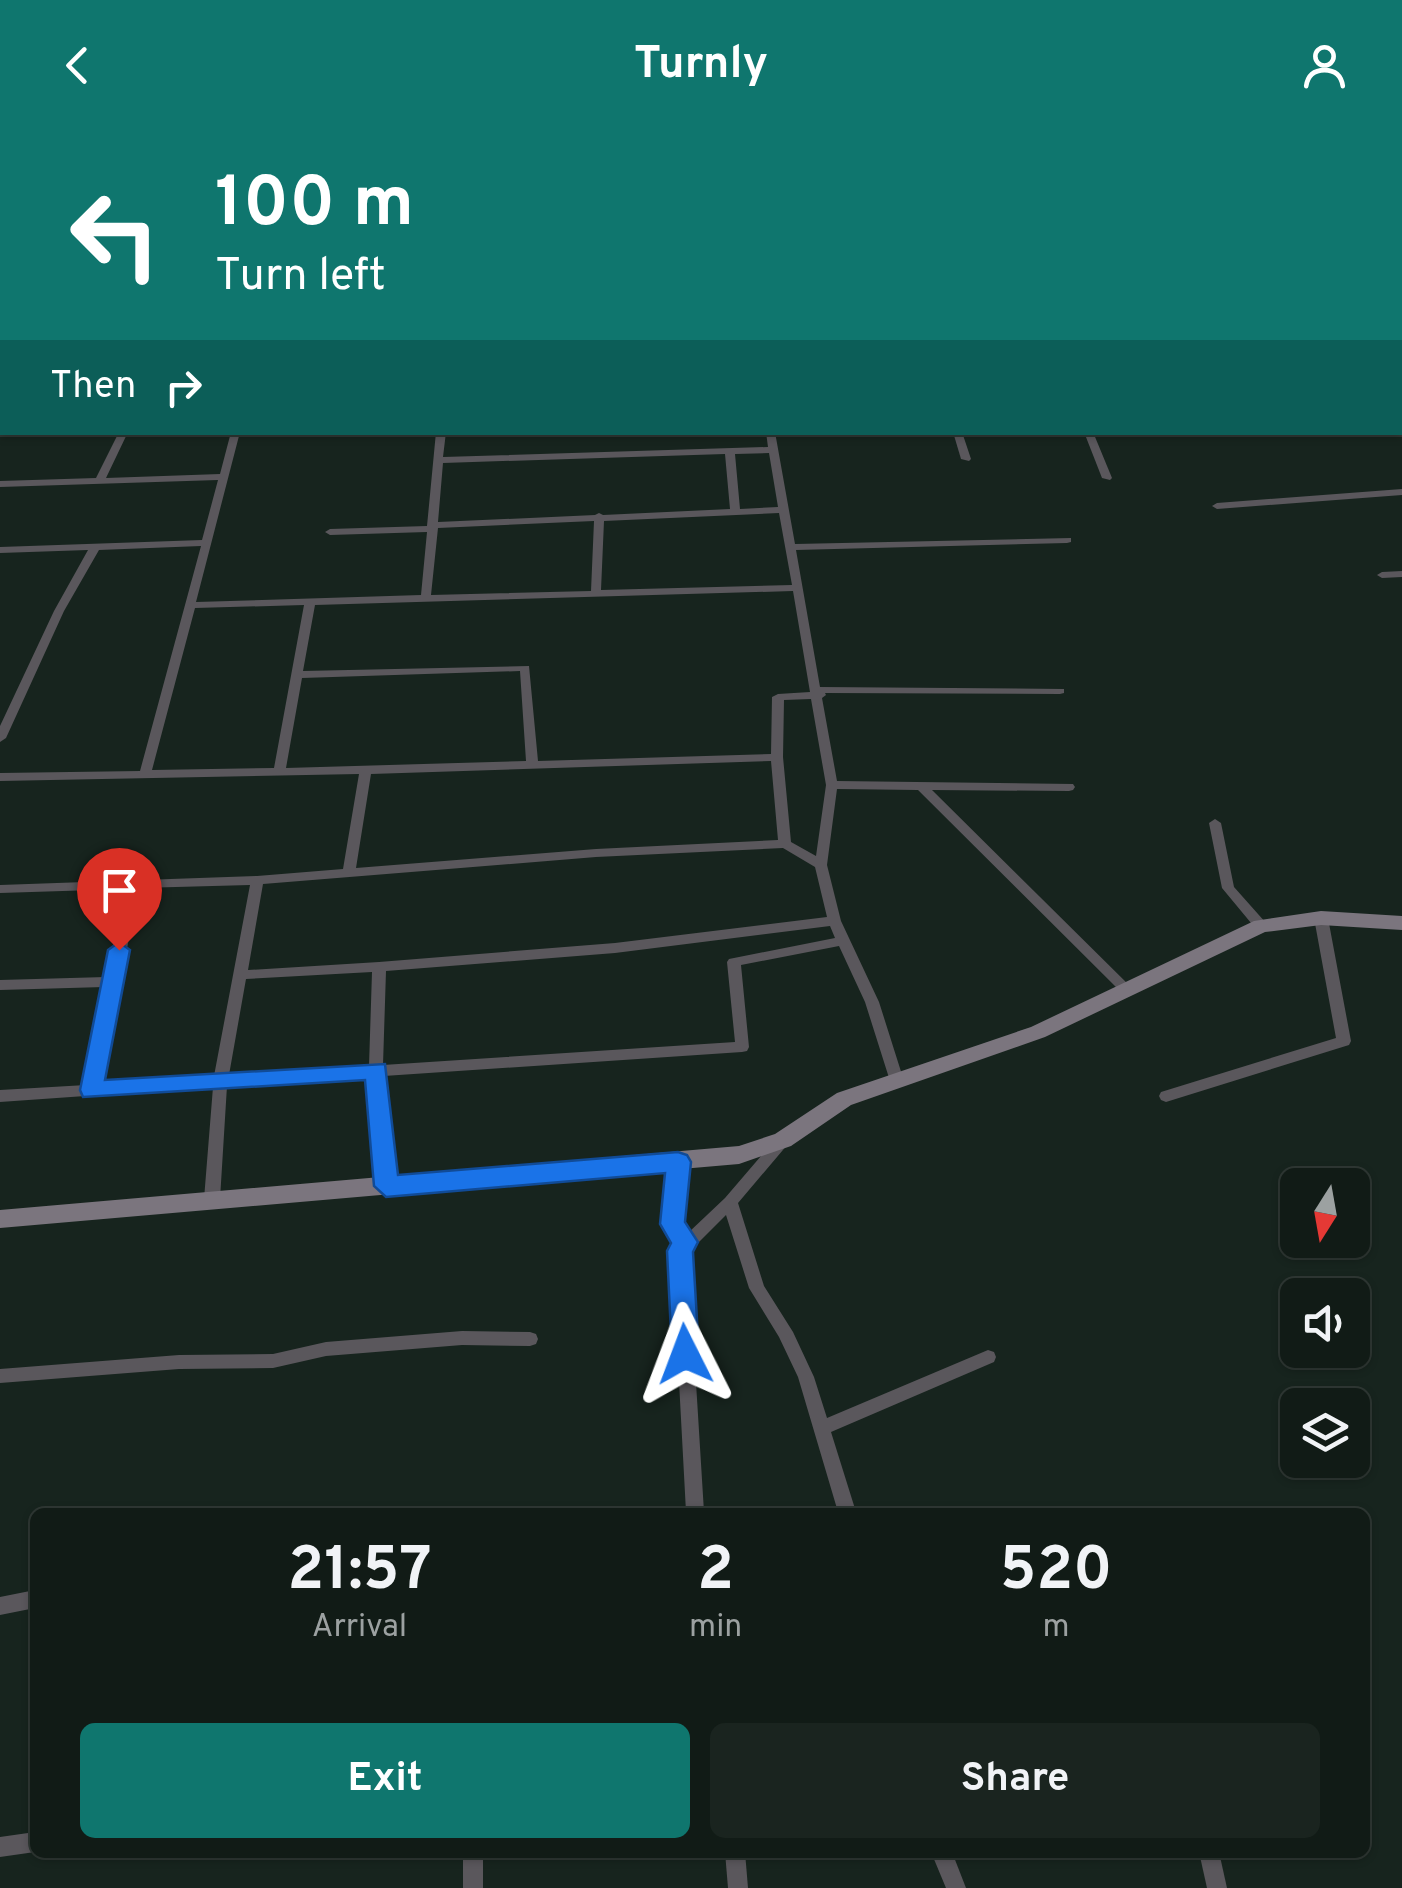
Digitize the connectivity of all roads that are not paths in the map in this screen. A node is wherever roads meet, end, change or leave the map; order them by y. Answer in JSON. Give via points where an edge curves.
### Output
{"nodes":[{"id":1,"x":122,"y":435,"type":"edge"},
{"id":2,"x":235,"y":435,"type":"edge"},
{"id":3,"x":441,"y":435,"type":"edge"},
{"id":4,"x":770,"y":435,"type":"edge"},
{"id":5,"x":958,"y":435,"type":"edge"},
{"id":6,"x":1089,"y":435,"type":"edge"},
{"id":7,"x":773,"y":450,"type":"junction"},
{"id":8,"x":730,"y":452,"type":"junction"},
{"id":9,"x":966,"y":459,"type":"dead end"},
{"id":10,"x":438,"y":460,"type":"junction"},
{"id":11,"x":224,"y":477,"type":"junction"},
{"id":12,"x":1106,"y":478,"type":"dead end"},
{"id":13,"x":100,"y":480,"type":"junction"},
{"id":14,"x":0,"y":484,"type":"edge"},
{"id":15,"x":1402,"y":492,"type":"edge"},
{"id":16,"x":1216,"y":506,"type":"dead end"},
{"id":17,"x":786,"y":510,"type":"junction"},
{"id":18,"x":735,"y":512,"type":"junction"},
{"id":19,"x":599,"y":516,"type":"junction"},
{"id":20,"x":434,"y":527,"type":"junction"},
{"id":21,"x":330,"y":532,"type":"dead end"},
{"id":22,"x":1067,"y":540,"type":"dead end"},
{"id":23,"x":207,"y":543,"type":"junction"},
{"id":24,"x":792,"y":546,"type":"junction"},
{"id":25,"x":96,"y":547,"type":"junction"},
{"id":26,"x":0,"y":550,"type":"edge"},
{"id":27,"x":1402,"y":574,"type":"edge"},
{"id":28,"x":1382,"y":576,"type":"dead end"},
{"id":29,"x":798,"y":588,"type":"junction"},
{"id":30,"x":596,"y":593,"type":"junction"},
{"id":31,"x":426,"y":597,"type":"junction"},
{"id":32,"x":310,"y":602,"type":"junction"},
{"id":33,"x":192,"y":605,"type":"junction"},
{"id":34,"x":295,"y":676,"type":"junction"},
{"id":35,"x":1060,"y":691,"type":"dead end"},
{"id":36,"x":820,"y":693,"type":"junction"},
{"id":37,"x":0,"y":738,"type":"edge"},
{"id":38,"x":777,"y":757,"type":"junction"},
{"id":39,"x":532,"y":763,"type":"junction"},
{"id":40,"x":366,"y":770,"type":"junction"},
{"id":41,"x":146,"y":771,"type":"junction"},
{"id":42,"x":279,"y":772,"type":"junction"},
{"id":43,"x":0,"y":777,"type":"edge"},
{"id":44,"x":832,"y":785,"type":"junction"},
{"id":45,"x":921,"y":786,"type":"junction"},
{"id":46,"x":1069,"y":786,"type":"dead end"},
{"id":47,"x":1216,"y":823,"type":"dead end"},
{"id":48,"x":785,"y":844,"type":"junction"},
{"id":49,"x":821,"y":866,"type":"junction"},
{"id":50,"x":349,"y":872,"type":"junction"},
{"id":51,"x":257,"y":880,"type":"junction"},
{"id":52,"x":133,"y":886,"type":"junction"},
{"id":53,"x":0,"y":890,"type":"edge"},
{"id":54,"x":1321,"y":918,"type":"junction"},
{"id":55,"x":834,"y":921,"type":"junction"},
{"id":56,"x":1402,"y":924,"type":"edge"},
{"id":57,"x":1261,"y":926,"type":"junction"},
{"id":58,"x":843,"y":941,"type":"junction"},
{"id":59,"x":379,"y":967,"type":"junction"},
{"id":60,"x":240,"y":975,"type":"junction"},
{"id":61,"x":112,"y":982,"type":"junction"},
{"id":62,"x":0,"y":985,"type":"edge"},
{"id":63,"x":1128,"y":990,"type":"junction"},
{"id":64,"x":376,"y":1071,"type":"junction"},
{"id":65,"x":896,"y":1081,"type":"junction"},
{"id":66,"x":220,"y":1084,"type":"junction"},
{"id":67,"x":92,"y":1090,"type":"junction"},
{"id":68,"x":0,"y":1096,"type":"edge"},
{"id":69,"x":1166,"y":1096,"type":"dead end"},
{"id":70,"x":783,"y":1140,"type":"junction"},
{"id":71,"x":678,"y":1162,"type":"junction"},
{"id":72,"x":386,"y":1186,"type":"junction"},
{"id":73,"x":212,"y":1199,"type":"junction"},
{"id":74,"x":730,"y":1202,"type":"junction"},
{"id":75,"x":0,"y":1218,"type":"edge"},
{"id":76,"x":685,"y":1242,"type":"junction"},
{"id":77,"x":530,"y":1340,"type":"dead end"},
{"id":78,"x":988,"y":1357,"type":"dead end"},
{"id":79,"x":0,"y":1376,"type":"edge"},
{"id":80,"x":822,"y":1428,"type":"junction"},
{"id":81,"x":695,"y":1508,"type":"edge"},
{"id":82,"x":846,"y":1508,"type":"edge"},
{"id":83,"x":30,"y":1601,"type":"edge"},
{"id":84,"x":0,"y":1606,"type":"edge"},
{"id":85,"x":30,"y":1843,"type":"edge"},
{"id":86,"x":0,"y":1847,"type":"edge"},
{"id":87,"x":473,"y":1858,"type":"edge"},
{"id":88,"x":736,"y":1858,"type":"edge"},
{"id":89,"x":944,"y":1858,"type":"edge"},
{"id":90,"x":1210,"y":1858,"type":"edge"},
{"id":91,"x":473,"y":1888,"type":"edge"},
{"id":92,"x":738,"y":1888,"type":"edge"},
{"id":93,"x":956,"y":1888,"type":"edge"},
{"id":94,"x":1218,"y":1888,"type":"edge"}],
"edges":[{"from":1,"to":13,"type":"street"},
{"from":2,"to":11,"type":"street"},
{"from":3,"to":10,"type":"street"},
{"from":4,"to":7,"type":"street"},
{"from":5,"to":9,"type":"street"},
{"from":6,"to":12,"type":"street"},
{"from":7,"to":8,"type":"street"},
{"from":7,"to":17,"type":"street"},
{"from":8,"to":10,"type":"street"},
{"from":8,"to":18,"type":"street"},
{"from":10,"to":20,"type":"street"},
{"from":11,"to":13,"type":"street"},
{"from":11,"to":23,"type":"street"},
{"from":13,"to":14,"type":"street"},
{"from":15,"to":16,"type":"street"},
{"from":17,"to":18,"type":"street"},
{"from":17,"to":24,"type":"street"},
{"from":18,"to":19,"type":"street"},
{"from":19,"to":20,"type":"street"},
{"from":19,"to":30,"type":"street"},
{"from":20,"to":21,"type":"street"},
{"from":20,"to":31,"type":"street"},
{"from":22,"to":24,"type":"street"},
{"from":23,"to":25,"type":"street"},
{"from":23,"to":33,"type":"street"},
{"from":24,"to":29,"type":"street"},
{"from":25,"to":26,"type":"street"},
{"from":25,"to":37,"type":"street"},
{"from":27,"to":28,"type":"street"},
{"from":29,"to":30,"type":"street"},
{"from":29,"to":36,"type":"street"},
{"from":30,"to":31,"type":"street"},
{"from":31,"to":32,"type":"street"},
{"from":32,"to":33,"type":"street"},
{"from":32,"to":34,"type":"street"},
{"from":33,"to":41,"type":"street"},
{"from":34,"to":39,"type":"street","via":[[526,668]]},
{"from":34,"to":42,"type":"street"},
{"from":35,"to":36,"type":"street"},
{"from":36,"to":38,"type":"street","via":[[778,698]]},
{"from":36,"to":44,"type":"street"},
{"from":38,"to":39,"type":"street"},
{"from":38,"to":48,"type":"street"},
{"from":39,"to":40,"type":"street"},
{"from":40,"to":42,"type":"street"},
{"from":40,"to":50,"type":"street"},
{"from":41,"to":42,"type":"street"},
{"from":41,"to":43,"type":"street"},
{"from":44,"to":45,"type":"street"},
{"from":44,"to":49,"type":"street"},
{"from":45,"to":46,"type":"street"},
{"from":45,"to":63,"type":"street"},
{"from":47,"to":57,"type":"street","via":[[1228,888]]},
{"from":48,"to":49,"type":"street"},
{"from":48,"to":50,"type":"street"},
{"from":49,"to":55,"type":"street"},
{"from":50,"to":51,"type":"street"},
{"from":51,"to":52,"type":"street"},
{"from":51,"to":60,"type":"street"},
{"from":52,"to":53,"type":"street"},
{"from":52,"to":61,"type":"street"},
{"from":54,"to":56,"type":"street"},
{"from":54,"to":57,"type":"street"},
{"from":54,"to":69,"type":"street","via":[[1344,1041]]},
{"from":55,"to":58,"type":"street"},
{"from":55,"to":59,"type":"street"},
{"from":57,"to":63,"type":"street"},
{"from":58,"to":64,"type":"street","via":[[734,962],[742,1047]]},
{"from":58,"to":65,"type":"street","via":[[872,1002]]},
{"from":59,"to":60,"type":"street"},
{"from":59,"to":64,"type":"street"},
{"from":60,"to":66,"type":"street"},
{"from":61,"to":62,"type":"street"},
{"from":61,"to":67,"type":"street"},
{"from":63,"to":65,"type":"street","via":[[1038,1032]]},
{"from":64,"to":66,"type":"street"},
{"from":64,"to":72,"type":"street"},
{"from":65,"to":70,"type":"street","via":[[828,1107]]},
{"from":66,"to":67,"type":"street"},
{"from":66,"to":73,"type":"street"},
{"from":67,"to":68,"type":"street"},
{"from":70,"to":71,"type":"street","via":[[740,1155]]},
{"from":70,"to":74,"type":"street"},
{"from":71,"to":72,"type":"street"},
{"from":71,"to":76,"type":"street","via":[[672,1224]]},
{"from":72,"to":73,"type":"street"},
{"from":73,"to":75,"type":"street"},
{"from":74,"to":76,"type":"street"},
{"from":74,"to":80,"type":"street","via":[[757,1288],[785,1332]]},
{"from":76,"to":81,"type":"street","via":[[680,1251]]},
{"from":77,"to":79,"type":"street","via":[[426,1340],[273,1360]]},
{"from":78,"to":80,"type":"street"},
{"from":80,"to":82,"type":"street"},
{"from":83,"to":84,"type":"street"},
{"from":85,"to":86,"type":"street"},
{"from":87,"to":91,"type":"street"},
{"from":88,"to":92,"type":"street"},
{"from":89,"to":93,"type":"street"},
{"from":90,"to":94,"type":"street"}]}
